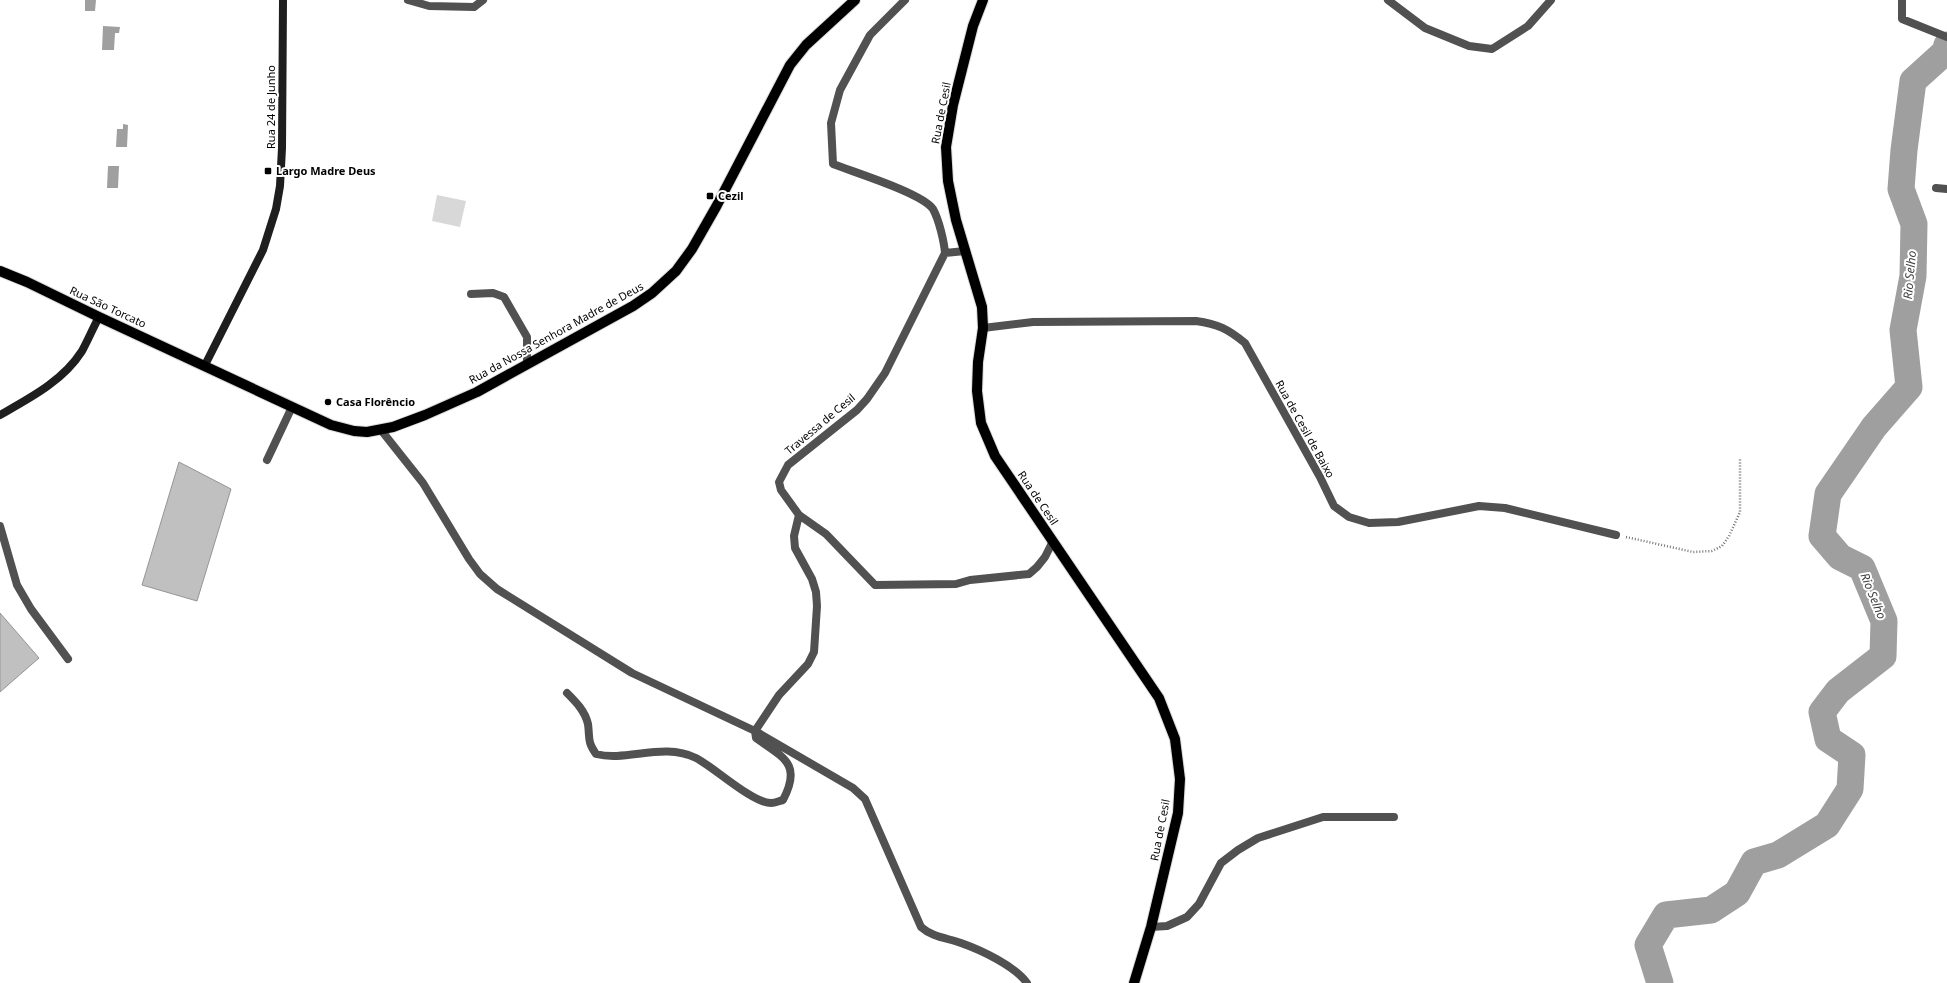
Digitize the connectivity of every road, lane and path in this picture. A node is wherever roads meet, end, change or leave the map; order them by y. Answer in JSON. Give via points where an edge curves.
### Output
{"nodes":[{"id":1,"x":283,"y":0,"type":"edge"},
{"id":2,"x":408,"y":0,"type":"edge"},
{"id":3,"x":483,"y":0,"type":"edge"},
{"id":4,"x":855,"y":0,"type":"edge"},
{"id":5,"x":905,"y":0,"type":"edge"},
{"id":6,"x":983,"y":0,"type":"edge"},
{"id":7,"x":1388,"y":0,"type":"edge"},
{"id":8,"x":1551,"y":0,"type":"edge"},
{"id":9,"x":1902,"y":0,"type":"edge"},
{"id":10,"x":1947,"y":37,"type":"edge"},
{"id":11,"x":1936,"y":188,"type":"dead end"},
{"id":12,"x":1947,"y":189,"type":"edge"},
{"id":13,"x":965,"y":251,"type":"junction"},
{"id":14,"x":944,"y":253,"type":"junction"},
{"id":15,"x":0,"y":271,"type":"edge"},
{"id":16,"x":471,"y":294,"type":"dead end"},
{"id":17,"x":98,"y":317,"type":"junction"},
{"id":18,"x":983,"y":328,"type":"junction"},
{"id":19,"x":527,"y":364,"type":"junction"},
{"id":20,"x":205,"y":365,"type":"junction"},
{"id":21,"x":292,"y":407,"type":"junction"},
{"id":22,"x":0,"y":415,"type":"edge"},
{"id":23,"x":381,"y":430,"type":"junction"},
{"id":24,"x":1740,"y":459,"type":"dead end"},
{"id":25,"x":267,"y":460,"type":"dead end"},
{"id":26,"x":799,"y":515,"type":"junction"},
{"id":27,"x":0,"y":526,"type":"edge"},
{"id":28,"x":1616,"y":534,"type":"joint"},
{"id":29,"x":1053,"y":541,"type":"junction"},
{"id":30,"x":68,"y":659,"type":"dead end"},
{"id":31,"x":567,"y":693,"type":"dead end"},
{"id":32,"x":755,"y":731,"type":"junction"},
{"id":33,"x":1394,"y":817,"type":"dead end"},
{"id":34,"x":1151,"y":927,"type":"junction"},
{"id":35,"x":1027,"y":983,"type":"edge"},
{"id":36,"x":1134,"y":983,"type":"edge"}],
"edges":[{"from":1,"to":20,"type":"street","name":"Rua 24 de Junho","via":[[282,148],[276,209],[263,250]]},
{"from":2,"to":3,"type":"street","via":[[429,6],[474,7]]},
{"from":4,"to":19,"type":"main road","name":"Rua da Nossa Senhora Madre de Deus","via":[[806,45],[790,64],[708,222],[676,272],[633,306]]},
{"from":5,"to":14,"type":"street","via":[[870,35],[840,90],[831,124],[833,164],[923,201],[932,209],[944,241]]},
{"from":6,"to":13,"type":"main road","name":"Rua de Cesil","via":[[971,33],[953,105],[946,147],[948,181]]},
{"from":7,"to":8,"type":"street","via":[[1426,28],[1469,46],[1492,49],[1528,26]]},
{"from":9,"to":10,"type":"street","via":[[1902,19]]},
{"from":11,"to":12,"type":"street"},
{"from":13,"to":14,"type":"street"},
{"from":13,"to":18,"type":"main road","name":"Rua de Cesil","via":[[982,308]]},
{"from":14,"to":26,"type":"street","name":"Travessa de Cesil","via":[[885,373],[867,399],[788,466],[782,476],[779,482],[781,490]]},
{"from":15,"to":17,"type":"main road","name":"Rua São Torcato"},
{"from":16,"to":19,"type":"street","via":[[493,293],[504,297],[527,337]]},
{"from":17,"to":20,"type":"main road","name":"Rua São Torcato"},
{"from":17,"to":22,"type":"street","via":[[82,351],[59,377]]},
{"from":18,"to":28,"type":"street","name":"Rua de Cesil de Baixo","via":[[1033,322],[1213,323],[1228,330],[1245,343],[1334,506],[1349,517],[1369,523],[1398,522],[1479,506],[1505,508]]},
{"from":18,"to":29,"type":"main road","name":"Rua de Cesil","via":[[977,384],[982,423],[995,456]]},
{"from":19,"to":23,"type":"main road","name":"Rua da Nossa Senhora Madre de Deus","via":[[444,407]]},
{"from":20,"to":21,"type":"main road","name":"Rua da Nossa Senhora Madre de Deus"},
{"from":21,"to":23,"type":"main road","name":"Rua da Nossa Senhora Madre de Deus","via":[[354,432]]},
{"from":21,"to":25,"type":"street"},
{"from":23,"to":32,"type":"street","via":[[423,483],[480,574],[497,588],[632,673]]},
{"from":24,"to":28,"type":"path","via":[[1740,512],[1722,546],[1712,551],[1693,552]]},
{"from":26,"to":29,"type":"street","name":"Travessa de Cesil","via":[[826,534],[875,585],[956,584],[970,580],[1028,574],[1045,557]]},
{"from":26,"to":32,"type":"street","via":[[794,536],[795,548],[816,592],[814,652],[808,664],[779,695]]},
{"from":27,"to":30,"type":"street","via":[[17,585],[31,609]]},
{"from":29,"to":34,"type":"main road","name":"Rua de Cesil","via":[[1159,698],[1175,739],[1180,779],[1178,813]]},
{"from":31,"to":32,"type":"street","via":[[580,706],[587,723],[589,743],[596,754],[607,757],[642,752],[675,752],[695,758],[757,798],[770,803],[783,800],[791,786],[792,771],[784,758],[756,738]]},
{"from":32,"to":35,"type":"street","via":[[853,788],[865,799],[921,927],[927,933],[998,959]]},
{"from":33,"to":34,"type":"street","via":[[1323,817],[1258,838],[1221,863],[1199,904],[1187,917],[1167,926]]},
{"from":34,"to":36,"type":"main road","name":"Rua de Cesil"}]}
